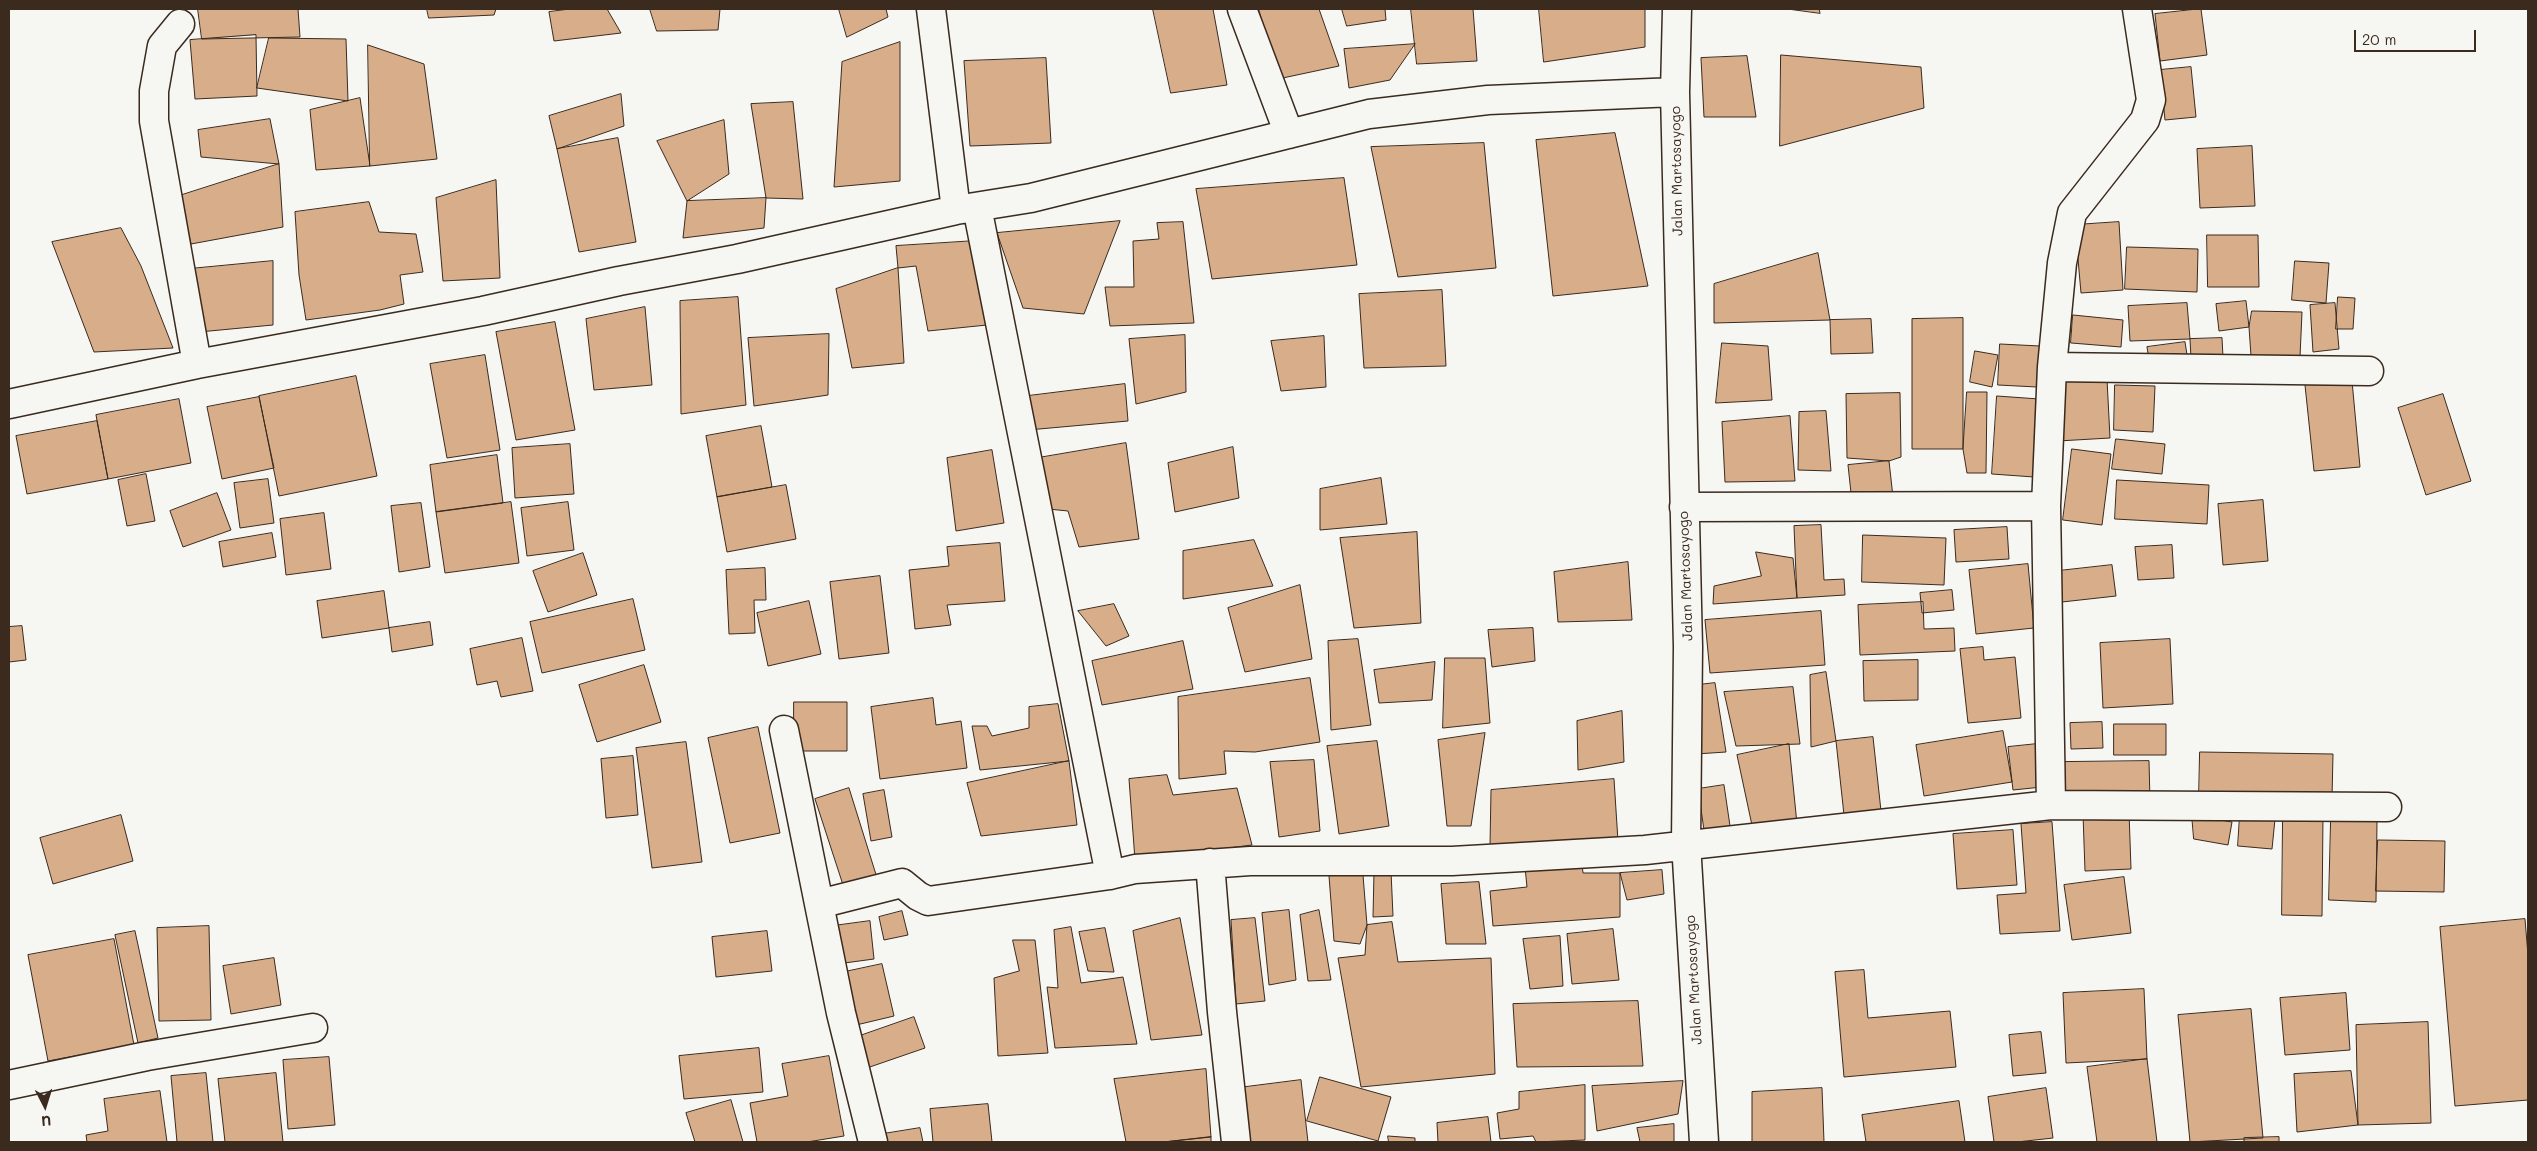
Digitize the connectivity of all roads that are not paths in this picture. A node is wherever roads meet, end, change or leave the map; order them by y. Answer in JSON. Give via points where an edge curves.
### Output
{"nodes":[{"id":1,"x":931,"y":9,"type":"edge"},
{"id":2,"x":1242,"y":9,"type":"edge"},
{"id":3,"x":1676,"y":9,"type":"edge"},
{"id":4,"x":2137,"y":9,"type":"edge"},
{"id":5,"x":180,"y":24,"type":"dead end"},
{"id":6,"x":1675,"y":92,"type":"junction"},
{"id":7,"x":1289,"y":134,"type":"junction"},
{"id":8,"x":966,"y":209,"type":"junction"},
{"id":9,"x":197,"y":364,"type":"junction"},
{"id":10,"x":2052,"y":367,"type":"junction"},
{"id":11,"x":2369,"y":371,"type":"dead end"},
{"id":12,"x":9,"y":404,"type":"edge"},
{"id":13,"x":2046,"y":506,"type":"junction"},
{"id":14,"x":1684,"y":507,"type":"junction"},
{"id":15,"x":784,"y":730,"type":"dead end"},
{"id":16,"x":2051,"y":805,"type":"junction"},
{"id":17,"x":2387,"y":807,"type":"dead end"},
{"id":18,"x":1686,"y":844,"type":"junction"},
{"id":19,"x":1210,"y":863,"type":"junction"},
{"id":20,"x":1110,"y":875,"type":"junction"},
{"id":21,"x":819,"y":904,"type":"junction"},
{"id":22,"x":313,"y":1028,"type":"dead end"},
{"id":23,"x":9,"y":1085,"type":"edge"},
{"id":24,"x":873,"y":1142,"type":"edge"},
{"id":25,"x":1236,"y":1142,"type":"edge"},
{"id":26,"x":1704,"y":1142,"type":"edge"}],
"edges":[{"from":1,"to":8,"type":"street"},
{"from":2,"to":7,"type":"street"},
{"from":3,"to":6,"type":"street","name":"Jalan Martosayogo"},
{"from":4,"to":10,"type":"street","via":[[2151,100],[2145,120],[2072,213],[2062,263]]},
{"from":5,"to":9,"type":"street","via":[[162,46],[154,91],[154,121]]},
{"from":6,"to":7,"type":"street","via":[[1488,100],[1369,114]]},
{"from":6,"to":14,"type":"street","name":"Jalan Martosayogo"},
{"from":7,"to":8,"type":"street","via":[[1031,198]]},
{"from":8,"to":9,"type":"street","via":[[737,260]]},
{"from":8,"to":20,"type":"street"},
{"from":9,"to":12,"type":"street"},
{"from":10,"to":11,"type":"street"},
{"from":10,"to":13,"type":"street"},
{"from":13,"to":14,"type":"street"},
{"from":13,"to":16,"type":"street"},
{"from":14,"to":18,"type":"street","name":"Jalan Martosayogo","via":[[1688,647]]},
{"from":15,"to":21,"type":"street"},
{"from":16,"to":17,"type":"street"},
{"from":16,"to":18,"type":"street"},
{"from":18,"to":19,"type":"street","via":[[1645,850],[1452,861],[1250,860]]},
{"from":18,"to":26,"type":"street","name":"Jalan Martosayogo"},
{"from":19,"to":20,"type":"street","via":[[1135,869]]},
{"from":19,"to":25,"type":"street"},
{"from":20,"to":21,"type":"street","via":[[928,901],[902,883]]},
{"from":21,"to":24,"type":"street","via":[[841,1013]]},
{"from":22,"to":23,"type":"street","via":[[147,1056]]}]}
